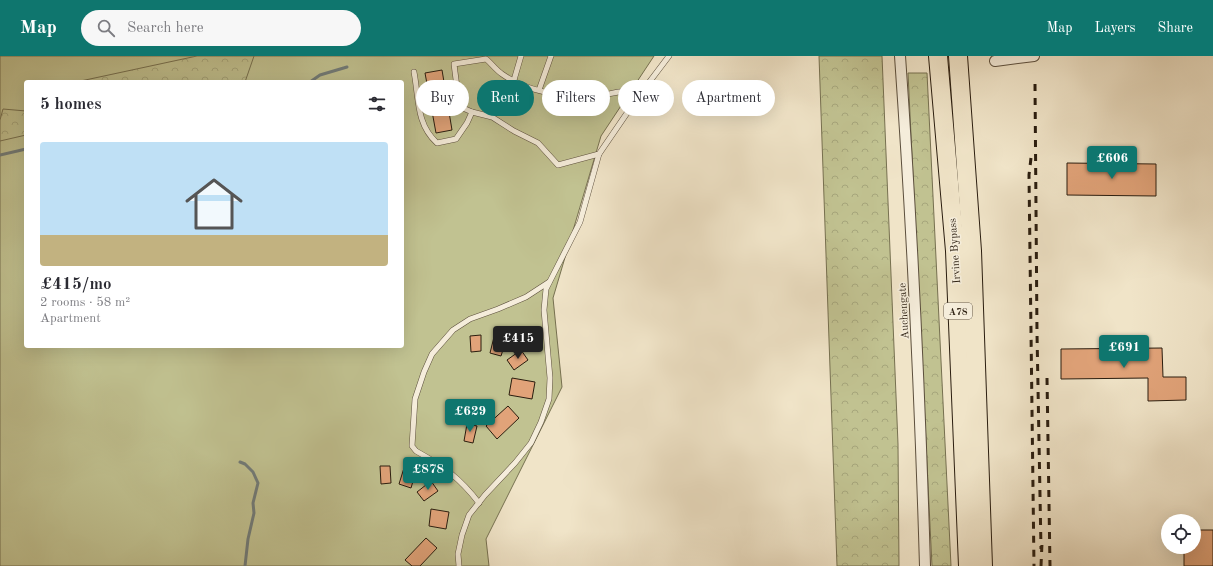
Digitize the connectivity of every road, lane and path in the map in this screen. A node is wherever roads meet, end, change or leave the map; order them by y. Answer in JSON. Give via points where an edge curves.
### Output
{"nodes":[{"id":1,"x":521,"y":56,"type":"edge"},
{"id":2,"x":551,"y":56,"type":"edge"},
{"id":3,"x":669,"y":56,"type":"edge"},
{"id":4,"x":900,"y":56,"type":"edge"},
{"id":5,"x":938,"y":56,"type":"edge"},
{"id":6,"x":958,"y":56,"type":"edge"},
{"id":7,"x":1034,"y":56,"type":"edge"},
{"id":8,"x":488,"y":58,"type":"edge"},
{"id":9,"x":995,"y":60,"type":"dead end"},
{"id":10,"x":414,"y":72,"type":"dead end"},
{"id":11,"x":514,"y":80,"type":"joint"},
{"id":12,"x":651,"y":80,"type":"edge"},
{"id":13,"x":534,"y":89,"type":"edge"},
{"id":14,"x":539,"y":90,"type":"junction"},
{"id":15,"x":618,"y":93,"type":"edge"},
{"id":16,"x":472,"y":112,"type":"junction"},
{"id":17,"x":625,"y":116,"type":"edge"},
{"id":18,"x":599,"y":154,"type":"junction"},
{"id":19,"x":550,"y":281,"type":"junction"},
{"id":20,"x":479,"y":503,"type":"junction"},
{"id":21,"x":459,"y":566,"type":"edge"},
{"id":22,"x":925,"y":566,"type":"edge"},
{"id":23,"x":968,"y":566,"type":"edge"},
{"id":24,"x":983,"y":566,"type":"edge"}],
"edges":[{"from":1,"to":11,"type":"lane"},
{"from":2,"to":14,"type":"lane"},
{"from":3,"to":12,"type":"lane"},
{"from":4,"to":22,"type":"street","name":"Auchengate","via":[[911,217]]},
{"from":5,"to":23,"type":"highway","name":"Irvine Bypass","number":"A78","via":[[956,251]]},
{"from":6,"to":24,"type":"highway","name":"Irvine Bypass","number":"A78","via":[[972,251]]},
{"from":7,"to":9,"type":"street"},
{"from":8,"to":11,"type":"lane","via":[[501,74]]},
{"from":8,"to":16,"type":"lane","via":[[454,64],[458,95],[463,108]]},
{"from":10,"to":16,"type":"lane","via":[[424,126],[437,143],[456,139]]},
{"from":13,"to":14,"type":"lane"},
{"from":14,"to":15,"type":"lane","via":[[550,94],[576,96]]},
{"from":16,"to":18,"type":"lane","via":[[492,117],[538,143],[558,165]]},
{"from":17,"to":18,"type":"lane"},
{"from":18,"to":19,"type":"lane","via":[[580,222]]},
{"from":19,"to":20,"type":"lane","via":[[546,290],[544,310],[550,378],[542,422],[531,443]]},
{"from":19,"to":20,"type":"lane","via":[[526,297],[470,319],[453,330],[432,354],[415,399],[412,446],[454,475]]},
{"from":20,"to":21,"type":"lane","via":[[462,535],[458,554]]}]}
